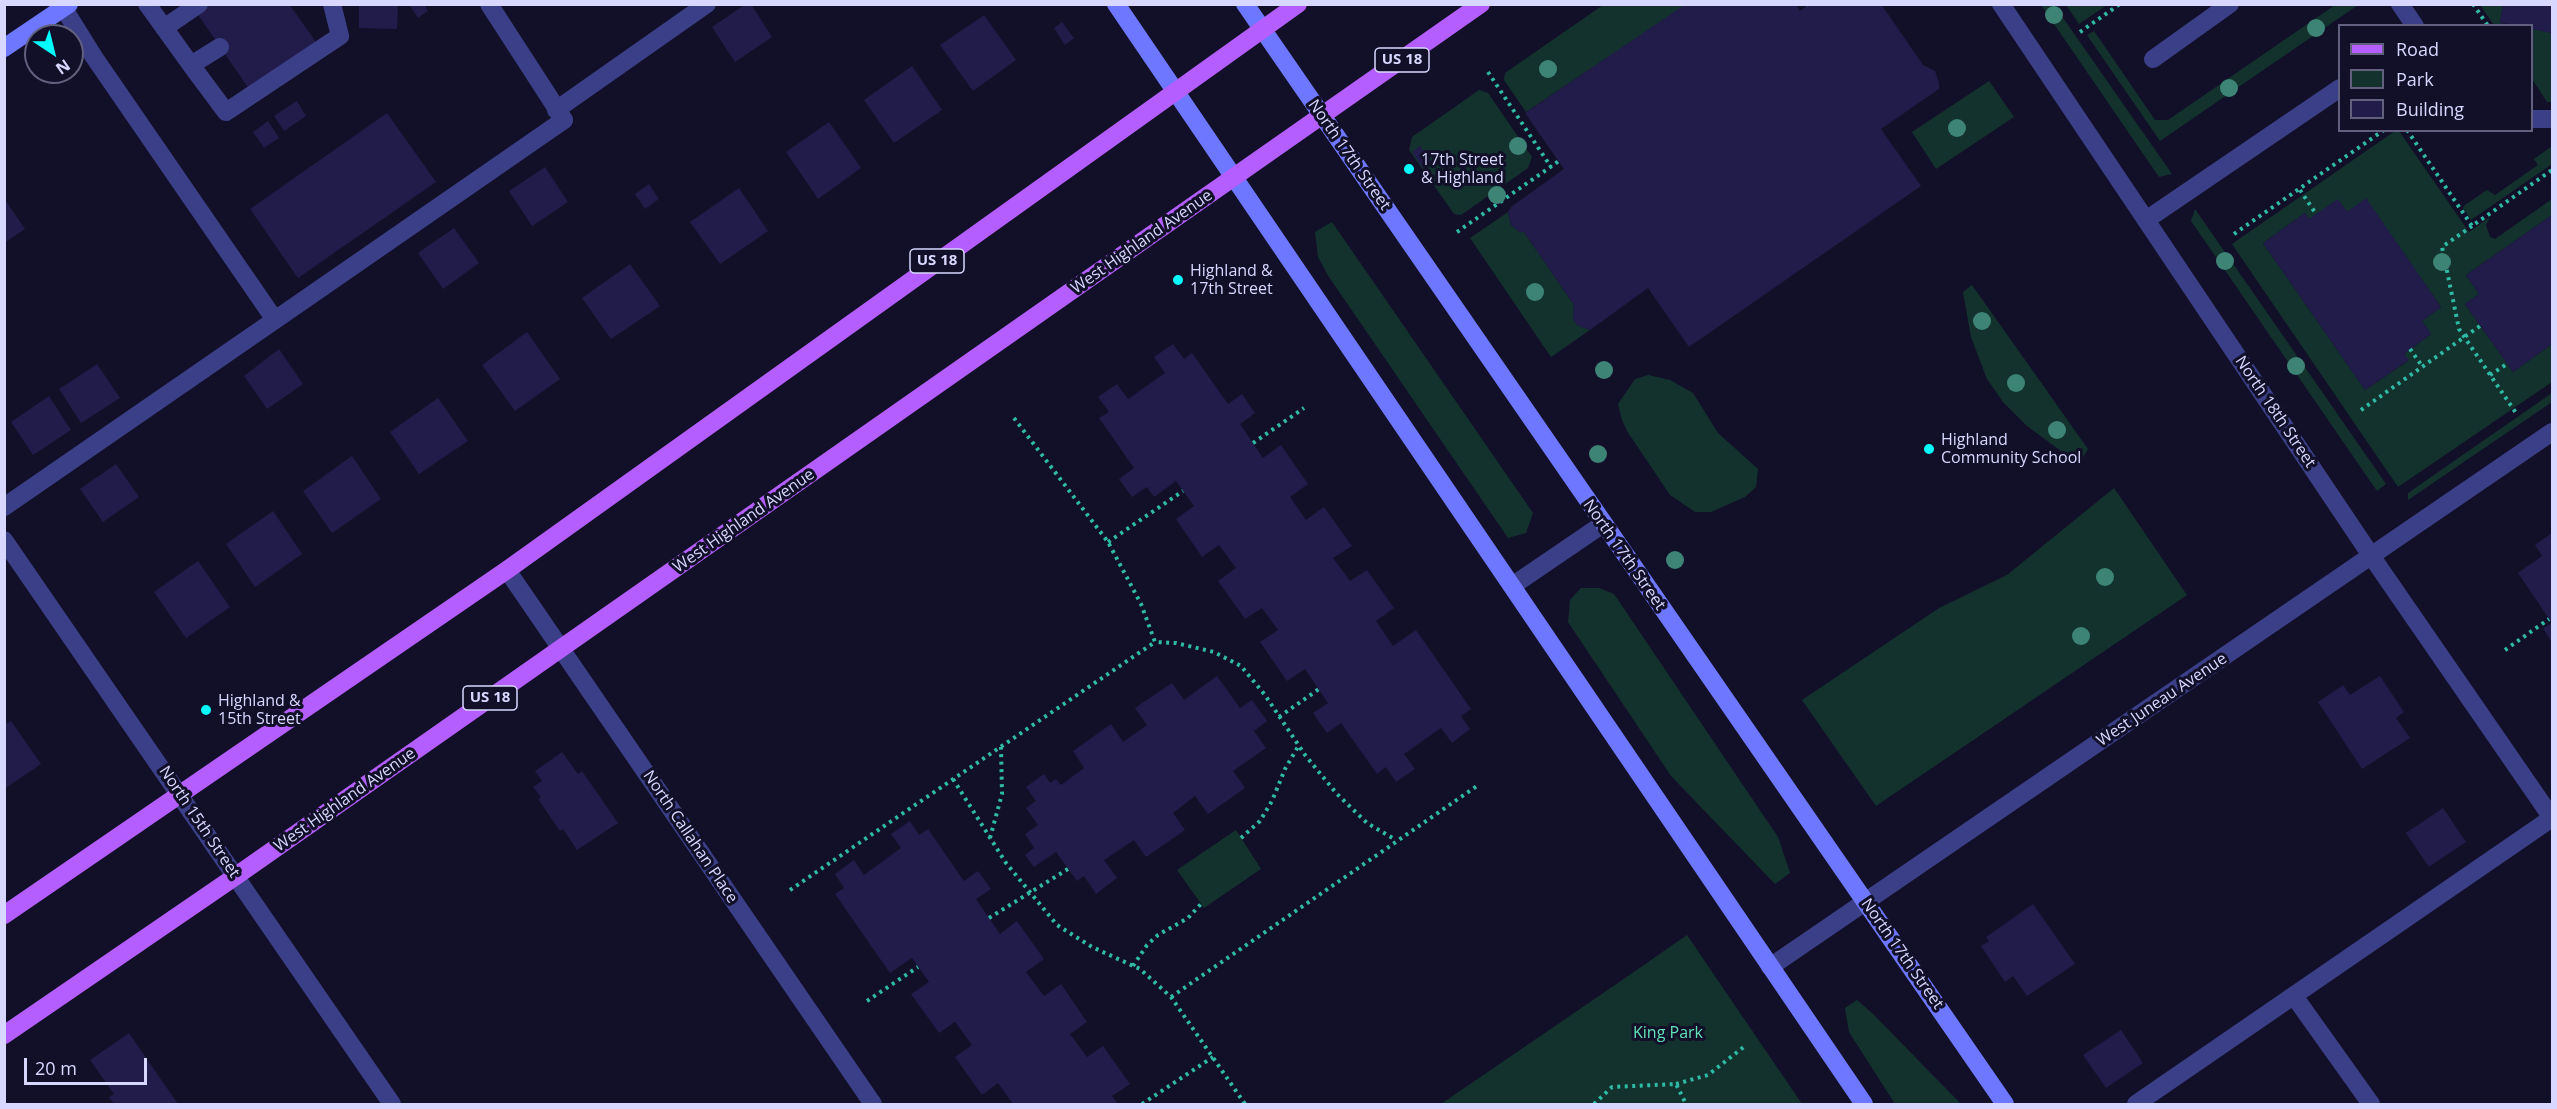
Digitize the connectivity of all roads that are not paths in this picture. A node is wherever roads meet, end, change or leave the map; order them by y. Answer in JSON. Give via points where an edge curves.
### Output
{"nodes":[{"id":1,"x":147,"y":4,"type":"edge"},
{"id":2,"x":199,"y":4,"type":"edge"},
{"id":3,"x":332,"y":4,"type":"edge"},
{"id":4,"x":489,"y":4,"type":"edge"},
{"id":5,"x":707,"y":4,"type":"edge"},
{"id":6,"x":1116,"y":4,"type":"edge"},
{"id":7,"x":1245,"y":4,"type":"edge"},
{"id":8,"x":1298,"y":4,"type":"edge"},
{"id":9,"x":1481,"y":4,"type":"edge"},
{"id":10,"x":2001,"y":4,"type":"edge"},
{"id":11,"x":2230,"y":4,"type":"edge"},
{"id":12,"x":2400,"y":4,"type":"edge"},
{"id":13,"x":65,"y":6,"type":"edge"},
{"id":14,"x":2414,"y":24,"type":"edge"},
{"id":15,"x":164,"y":28,"type":"junction"},
{"id":16,"x":1262,"y":29,"type":"junction"},
{"id":17,"x":220,"y":47,"type":"dead end"},
{"id":18,"x":4,"y":48,"type":"edge"},
{"id":19,"x":2153,"y":59,"type":"dead end"},
{"id":20,"x":191,"y":65,"type":"junction"},
{"id":21,"x":2338,"y":89,"type":"edge"},
{"id":22,"x":1175,"y":91,"type":"junction"},
{"id":23,"x":560,"y":115,"type":"junction"},
{"id":24,"x":1322,"y":116,"type":"junction"},
{"id":25,"x":2533,"y":119,"type":"edge"},
{"id":26,"x":2553,"y":119,"type":"edge"},
{"id":27,"x":1233,"y":178,"type":"junction"},
{"id":28,"x":2146,"y":220,"type":"junction"},
{"id":29,"x":274,"y":320,"type":"junction"},
{"id":30,"x":2553,"y":432,"type":"edge"},
{"id":31,"x":4,"y":507,"type":"edge"},
{"id":32,"x":1603,"y":524,"type":"junction"},
{"id":33,"x":4,"y":540,"type":"edge"},
{"id":34,"x":2372,"y":557,"type":"junction"},
{"id":35,"x":507,"y":570,"type":"junction"},
{"id":36,"x":1512,"y":586,"type":"junction"},
{"id":37,"x":562,"y":648,"type":"junction"},
{"id":38,"x":180,"y":794,"type":"junction"},
{"id":39,"x":2553,"y":818,"type":"edge"},
{"id":40,"x":236,"y":876,"type":"junction"},
{"id":41,"x":1866,"y":903,"type":"junction"},
{"id":42,"x":4,"y":915,"type":"edge"},
{"id":43,"x":1770,"y":967,"type":"junction"},
{"id":44,"x":2294,"y":996,"type":"junction"},
{"id":45,"x":4,"y":1035,"type":"edge"},
{"id":46,"x":392,"y":1104,"type":"edge"},
{"id":47,"x":873,"y":1104,"type":"edge"},
{"id":48,"x":1864,"y":1104,"type":"edge"},
{"id":49,"x":2005,"y":1104,"type":"edge"},
{"id":50,"x":2136,"y":1104,"type":"edge"},
{"id":51,"x":2371,"y":1104,"type":"edge"}],
"edges":[{"from":1,"to":15,"type":"street"},
{"from":2,"to":15,"type":"street"},
{"from":3,"to":20,"type":"street","via":[[340,36],[226,112]]},
{"from":4,"to":23,"type":"street"},
{"from":5,"to":23,"type":"street"},
{"from":6,"to":22,"type":"main road"},
{"from":7,"to":16,"type":"main road","name":"North 17th Street"},
{"from":8,"to":16,"type":"main road","number":"US 18"},
{"from":9,"to":24,"type":"main road","name":"West Highland Avenue","number":"US 18"},
{"from":10,"to":28,"type":"street","name":"North 18th Street"},
{"from":11,"to":19,"type":"street"},
{"from":12,"to":14,"type":"street"},
{"from":13,"to":18,"type":"main road"},
{"from":13,"to":29,"type":"street","via":[[94,57]]},
{"from":15,"to":20,"type":"street"},
{"from":16,"to":22,"type":"main road","number":"US 18"},
{"from":16,"to":24,"type":"main road","name":"North 17th Street"},
{"from":17,"to":20,"type":"street"},
{"from":21,"to":28,"type":"street"},
{"from":22,"to":27,"type":"main road"},
{"from":22,"to":35,"type":"main road","number":"US 18"},
{"from":23,"to":29,"type":"street"},
{"from":24,"to":27,"type":"main road","name":"West Highland Avenue","number":"US 18"},
{"from":24,"to":32,"type":"main road","name":"North 17th Street"},
{"from":25,"to":26,"type":"street"},
{"from":27,"to":36,"type":"main road"},
{"from":27,"to":37,"type":"main road","name":"West Highland Avenue","number":"US 18"},
{"from":28,"to":34,"type":"street","name":"North 18th Street"},
{"from":29,"to":31,"type":"street"},
{"from":30,"to":34,"type":"street","name":"West Juneau Avenue"},
{"from":32,"to":36,"type":"street"},
{"from":32,"to":41,"type":"main road","name":"North 17th Street"},
{"from":33,"to":38,"type":"street","name":"North 15th Street"},
{"from":34,"to":39,"type":"street","name":"North 18th Street"},
{"from":34,"to":41,"type":"street","name":"West Juneau Avenue"},
{"from":35,"to":37,"type":"street","name":"North Callahan Place"},
{"from":35,"to":38,"type":"main road","number":"US 18"},
{"from":36,"to":43,"type":"main road"},
{"from":37,"to":40,"type":"main road","name":"West Highland Avenue","number":"US 18"},
{"from":37,"to":47,"type":"street","name":"North Callahan Place"},
{"from":38,"to":40,"type":"street","name":"North 15th Street"},
{"from":38,"to":42,"type":"main road","number":"US 18"},
{"from":39,"to":44,"type":"street"},
{"from":40,"to":45,"type":"main road","name":"West Highland Avenue","number":"US 18"},
{"from":40,"to":46,"type":"street","name":"North 15th Street"},
{"from":41,"to":43,"type":"street","name":"West Juneau Avenue"},
{"from":41,"to":49,"type":"main road","name":"North 17th Street"},
{"from":43,"to":48,"type":"main road"},
{"from":44,"to":50,"type":"street"},
{"from":44,"to":51,"type":"street"}]}
